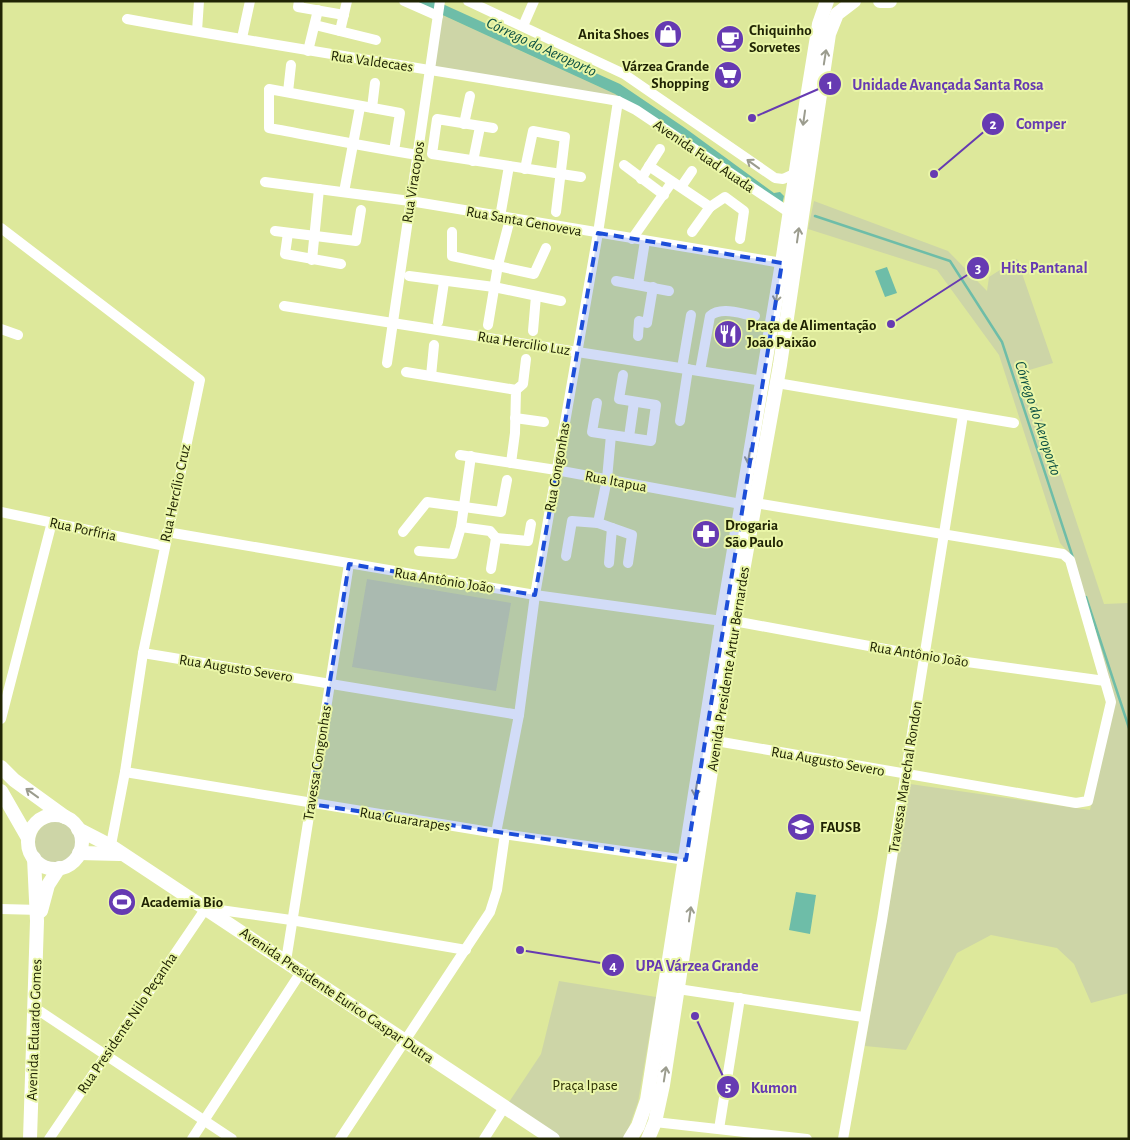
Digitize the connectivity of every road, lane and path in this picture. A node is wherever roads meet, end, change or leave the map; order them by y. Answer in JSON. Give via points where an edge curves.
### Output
{"nodes":[{"id":1,"x":199,"y":1,"type":"edge"},
{"id":2,"x":250,"y":1,"type":"edge"},
{"id":3,"x":300,"y":1,"type":"edge"},
{"id":4,"x":347,"y":1,"type":"edge"},
{"id":5,"x":404,"y":1,"type":"edge"},
{"id":6,"x":440,"y":1,"type":"edge"},
{"id":7,"x":468,"y":1,"type":"edge"},
{"id":8,"x":534,"y":1,"type":"edge"},
{"id":9,"x":827,"y":1,"type":"edge"},
{"id":10,"x":854,"y":1,"type":"edge"},
{"id":11,"x":880,"y":1,"type":"edge"},
{"id":12,"x":890,"y":1,"type":"edge"},
{"id":13,"x":318,"y":10,"type":"junction"},
{"id":14,"x":344,"y":15,"type":"junction"},
{"id":15,"x":438,"y":16,"type":"junction"},
{"id":16,"x":127,"y":19,"type":"dead end"},
{"id":17,"x":315,"y":25,"type":"junction"},
{"id":18,"x":523,"y":26,"type":"junction"},
{"id":19,"x":196,"y":31,"type":"junction"},
{"id":20,"x":340,"y":31,"type":"junction"},
{"id":21,"x":242,"y":38,"type":"junction"},
{"id":22,"x":376,"y":40,"type":"dead end"},
{"id":23,"x":308,"y":52,"type":"junction"},
{"id":24,"x":291,"y":66,"type":"dead end"},
{"id":25,"x":430,"y":69,"type":"junction"},
{"id":26,"x":375,"y":82,"type":"dead end"},
{"id":27,"x":288,"y":92,"type":"junction"},
{"id":28,"x":470,"y":96,"type":"dead end"},
{"id":29,"x":618,"y":101,"type":"junction"},
{"id":30,"x":360,"y":107,"type":"junction"},
{"id":31,"x":372,"y":108,"type":"junction"},
{"id":32,"x":464,"y":124,"type":"junction"},
{"id":33,"x":480,"y":127,"type":"junction"},
{"id":34,"x":493,"y":128,"type":"dead end"},
{"id":35,"x":353,"y":144,"type":"junction"},
{"id":36,"x":660,"y":149,"type":"dead end"},
{"id":37,"x":394,"y":151,"type":"junction"},
{"id":38,"x":418,"y":155,"type":"junction"},
{"id":39,"x":473,"y":160,"type":"junction"},
{"id":40,"x":624,"y":165,"type":"dead end"},
{"id":41,"x":509,"y":166,"type":"junction"},
{"id":42,"x":649,"y":166,"type":"junction"},
{"id":43,"x":525,"y":168,"type":"junction"},
{"id":44,"x":692,"y":171,"type":"dead end"},
{"id":45,"x":796,"y":173,"type":"junction"},
{"id":46,"x":560,"y":174,"type":"junction"},
{"id":47,"x":581,"y":177,"type":"dead end"},
{"id":48,"x":641,"y":179,"type":"junction"},
{"id":49,"x":265,"y":182,"type":"dead end"},
{"id":50,"x":677,"y":185,"type":"junction"},
{"id":51,"x":319,"y":189,"type":"junction"},
{"id":52,"x":344,"y":192,"type":"junction"},
{"id":53,"x":664,"y":195,"type":"junction"},
{"id":54,"x":410,"y":201,"type":"junction"},
{"id":55,"x":710,"y":207,"type":"junction"},
{"id":56,"x":361,"y":210,"type":"dead end"},
{"id":57,"x":556,"y":212,"type":"dead end"},
{"id":58,"x":790,"y":213,"type":"junction"},
{"id":59,"x":505,"y":218,"type":"junction"},
{"id":60,"x":1,"y":228,"type":"edge"},
{"id":61,"x":275,"y":230,"type":"dead end"},
{"id":62,"x":452,"y":232,"type":"dead end"},
{"id":63,"x":692,"y":232,"type":"dead end"},
{"id":64,"x":288,"y":233,"type":"junction"},
{"id":65,"x":598,"y":233,"type":"junction"},
{"id":66,"x":314,"y":235,"type":"junction"},
{"id":67,"x":632,"y":239,"type":"junction"},
{"id":68,"x":740,"y":239,"type":"dead end"},
{"id":69,"x":645,"y":241,"type":"junction"},
{"id":70,"x":546,"y":248,"type":"dead end"},
{"id":71,"x":312,"y":260,"type":"junction"},
{"id":72,"x":782,"y":263,"type":"junction"},
{"id":73,"x":341,"y":264,"type":"dead end"},
{"id":74,"x":498,"y":265,"type":"junction"},
{"id":75,"x":409,"y":276,"type":"dead end"},
{"id":76,"x":616,"y":281,"type":"dead end"},
{"id":77,"x":444,"y":282,"type":"junction"},
{"id":78,"x":638,"y":284,"type":"junction"},
{"id":79,"x":494,"y":287,"type":"junction"},
{"id":80,"x":653,"y":287,"type":"junction"},
{"id":81,"x":669,"y":290,"type":"dead end"},
{"id":82,"x":536,"y":296,"type":"junction"},
{"id":83,"x":561,"y":301,"type":"dead end"},
{"id":84,"x":284,"y":306,"type":"dead end"},
{"id":85,"x":691,"y":315,"type":"dead end"},
{"id":86,"x":755,"y":316,"type":"dead end"},
{"id":87,"x":392,"y":321,"type":"junction"},
{"id":88,"x":438,"y":322,"type":"dead end"},
{"id":89,"x":488,"y":325,"type":"dead end"},
{"id":90,"x":1,"y":329,"type":"edge"},
{"id":91,"x":533,"y":331,"type":"dead end"},
{"id":92,"x":18,"y":335,"type":"dead end"},
{"id":93,"x":638,"y":336,"type":"dead end"},
{"id":94,"x":434,"y":345,"type":"dead end"},
{"id":95,"x":576,"y":351,"type":"junction"},
{"id":96,"x":526,"y":359,"type":"dead end"},
{"id":97,"x":387,"y":363,"type":"dead end"},
{"id":98,"x":685,"y":369,"type":"junction"},
{"id":99,"x":700,"y":371,"type":"junction"},
{"id":100,"x":406,"y":372,"type":"dead end"},
{"id":101,"x":622,"y":375,"type":"dead end"},
{"id":102,"x":431,"y":376,"type":"junction"},
{"id":103,"x":770,"y":382,"type":"junction"},
{"id":104,"x":516,"y":390,"type":"junction"},
{"id":105,"x":634,"y":402,"type":"junction"},
{"id":106,"x":597,"y":403,"type":"dead end"},
{"id":107,"x":963,"y":415,"type":"junction"},
{"id":108,"x":515,"y":418,"type":"junction"},
{"id":109,"x":544,"y":422,"type":"dead end"},
{"id":110,"x":680,"y":422,"type":"dead end"},
{"id":111,"x":1014,"y":423,"type":"dead end"},
{"id":112,"x":611,"y":435,"type":"junction"},
{"id":113,"x":629,"y":438,"type":"junction"},
{"id":114,"x":511,"y":463,"type":"junction"},
{"id":115,"x":556,"y":470,"type":"junction"},
{"id":116,"x":607,"y":479,"type":"junction"},
{"id":117,"x":507,"y":480,"type":"dead end"},
{"id":118,"x":748,"y":504,"type":"junction"},
{"id":119,"x":464,"y":508,"type":"junction"},
{"id":120,"x":1,"y":512,"type":"edge"},
{"id":121,"x":52,"y":522,"type":"junction"},
{"id":122,"x":598,"y":523,"type":"junction"},
{"id":123,"x":531,"y":524,"type":"dead end"},
{"id":124,"x":461,"y":527,"type":"junction"},
{"id":125,"x":612,"y":528,"type":"junction"},
{"id":126,"x":167,"y":532,"type":"junction"},
{"id":127,"x":403,"y":532,"type":"dead end"},
{"id":128,"x":944,"y":534,"type":"junction"},
{"id":129,"x":496,"y":538,"type":"junction"},
{"id":130,"x":164,"y":546,"type":"junction"},
{"id":131,"x":419,"y":550,"type":"dead end"},
{"id":132,"x":566,"y":556,"type":"dead end"},
{"id":133,"x":608,"y":563,"type":"dead end"},
{"id":134,"x":628,"y":563,"type":"dead end"},
{"id":135,"x":349,"y":564,"type":"junction"},
{"id":136,"x":491,"y":569,"type":"dead end"},
{"id":137,"x":536,"y":595,"type":"junction"},
{"id":138,"x":728,"y":621,"type":"junction"},
{"id":139,"x":142,"y":653,"type":"junction"},
{"id":140,"x":923,"y":656,"type":"junction"},
{"id":141,"x":1105,"y":681,"type":"junction"},
{"id":142,"x":330,"y":684,"type":"junction"},
{"id":143,"x":519,"y":715,"type":"junction"},
{"id":144,"x":1,"y":719,"type":"edge"},
{"id":145,"x":716,"y":741,"type":"junction"},
{"id":146,"x":1,"y":767,"type":"edge"},
{"id":147,"x":125,"y":772,"type":"junction"},
{"id":148,"x":906,"y":774,"type":"junction"},
{"id":149,"x":1,"y":791,"type":"edge"},
{"id":150,"x":1088,"y":801,"type":"joint"},
{"id":151,"x":310,"y":804,"type":"junction"},
{"id":152,"x":65,"y":817,"type":"junction"},
{"id":153,"x":78,"y":829,"type":"junction"},
{"id":154,"x":501,"y":834,"type":"junction"},
{"id":155,"x":28,"y":838,"type":"junction"},
{"id":156,"x":114,"y":851,"type":"junction"},
{"id":157,"x":79,"y":854,"type":"junction"},
{"id":158,"x":34,"y":858,"type":"junction"},
{"id":159,"x":686,"y":860,"type":"junction"},
{"id":160,"x":58,"y":868,"type":"junction"},
{"id":161,"x":206,"y":908,"type":"junction"},
{"id":162,"x":1,"y":909,"type":"edge"},
{"id":163,"x":38,"y":914,"type":"junction"},
{"id":164,"x":291,"y":920,"type":"junction"},
{"id":165,"x":466,"y":950,"type":"junction"},
{"id":166,"x":286,"y":961,"type":"junction"},
{"id":167,"x":301,"y":972,"type":"junction"},
{"id":168,"x":678,"y":989,"type":"junction"},
{"id":169,"x":740,"y":998,"type":"junction"},
{"id":170,"x":35,"y":1008,"type":"junction"},
{"id":171,"x":863,"y":1017,"type":"junction"},
{"id":172,"x":404,"y":1040,"type":"junction"},
{"id":173,"x":105,"y":1056,"type":"junction"},
{"id":174,"x":505,"y":1106,"type":"junction"},
{"id":175,"x":204,"y":1120,"type":"junction"},
{"id":176,"x":655,"y":1122,"type":"junction"},
{"id":177,"x":719,"y":1129,"type":"junction"},
{"id":178,"x":30,"y":1139,"type":"edge"},
{"id":179,"x":49,"y":1139,"type":"edge"},
{"id":180,"x":192,"y":1139,"type":"edge"},
{"id":181,"x":232,"y":1139,"type":"edge"},
{"id":182,"x":340,"y":1139,"type":"edge"},
{"id":183,"x":484,"y":1139,"type":"edge"},
{"id":184,"x":553,"y":1139,"type":"edge"},
{"id":185,"x":630,"y":1139,"type":"edge"},
{"id":186,"x":648,"y":1139,"type":"edge"},
{"id":187,"x":807,"y":1139,"type":"edge"},
{"id":188,"x":843,"y":1139,"type":"edge"}],
"edges":[{"from":1,"to":19,"type":"street"},
{"from":2,"to":21,"type":"street"},
{"from":3,"to":13,"type":"street","via":[[298,7]]},
{"from":4,"to":14,"type":"street"},
{"from":5,"to":15,"type":"street"},
{"from":6,"to":15,"type":"street","name":"Rua Viracopos"},
{"from":7,"to":18,"type":"street","name":"Avenida Fuad Auada"},
{"from":8,"to":18,"type":"street"},
{"from":9,"to":45,"type":"main road","name":"Avenida Presidente Artur Bernardes","one_way":true,"via":[[816,39]]},
{"from":103,"to":10,"type":"main road","name":"Avenida Presidente Artur Bernardes","one_way":true,"via":[[829,34],[837,14]]},
{"from":11,"to":12,"type":"main road"},
{"from":13,"to":14,"type":"street"},
{"from":13,"to":17,"type":"street"},
{"from":14,"to":20,"type":"street"},
{"from":15,"to":25,"type":"street","name":"Rua Viracopos"},
{"from":16,"to":19,"type":"street","name":"Rua Valdecaes"},
{"from":17,"to":20,"type":"street"},
{"from":17,"to":23,"type":"street"},
{"from":45,"to":18,"type":"street","name":"Avenida Fuad Auada","one_way":true,"via":[[783,179],[768,175],[624,74]]},
{"from":19,"to":21,"type":"street","name":"Rua Valdecaes"},
{"from":20,"to":22,"type":"street"},
{"from":21,"to":23,"type":"street","name":"Rua Valdecaes"},
{"from":23,"to":25,"type":"street","name":"Rua Valdecaes"},
{"from":24,"to":27,"type":"street"},
{"from":25,"to":29,"type":"street","name":"Rua Valdecaes"},
{"from":25,"to":38,"type":"street","name":"Rua Viracopos"},
{"from":26,"to":31,"type":"street"},
{"from":27,"to":30,"type":"street"},
{"from":27,"to":35,"type":"street","via":[[269,89],[269,128]]},
{"from":28,"to":32,"type":"street"},
{"from":29,"to":58,"type":"street","name":"Avenida Fuad Auada"},
{"from":29,"to":65,"type":"street","name":"Rua Congonhas"},
{"from":30,"to":31,"type":"street"},
{"from":30,"to":35,"type":"street"},
{"from":31,"to":37,"type":"street","via":[[400,113]]},
{"from":32,"to":33,"type":"street"},
{"from":32,"to":39,"type":"street","via":[[437,119],[432,154]]},
{"from":33,"to":34,"type":"street"},
{"from":33,"to":39,"type":"street"},
{"from":35,"to":37,"type":"street"},
{"from":35,"to":52,"type":"street"},
{"from":36,"to":42,"type":"street"},
{"from":37,"to":38,"type":"street"},
{"from":38,"to":54,"type":"street","name":"Rua Viracopos"},
{"from":39,"to":41,"type":"street"},
{"from":40,"to":48,"type":"street"},
{"from":41,"to":43,"type":"street"},
{"from":41,"to":59,"type":"street"},
{"from":42,"to":48,"type":"street"},
{"from":42,"to":50,"type":"street"},
{"from":43,"to":46,"type":"street"},
{"from":43,"to":46,"type":"street","via":[[533,131],[564,136]]},
{"from":44,"to":50,"type":"street"},
{"from":45,"to":58,"type":"main road","name":"Avenida Presidente Artur Bernardes"},
{"from":46,"to":47,"type":"street"},
{"from":46,"to":57,"type":"street"},
{"from":48,"to":53,"type":"street"},
{"from":49,"to":51,"type":"street","name":"Rua Santa Genoveva"},
{"from":50,"to":53,"type":"street"},
{"from":50,"to":55,"type":"street"},
{"from":51,"to":52,"type":"street","name":"Rua Santa Genoveva"},
{"from":51,"to":66,"type":"street"},
{"from":52,"to":54,"type":"street","name":"Rua Santa Genoveva"},
{"from":53,"to":67,"type":"street"},
{"from":54,"to":59,"type":"street","name":"Rua Santa Genoveva"},
{"from":54,"to":87,"type":"street","name":"Rua Viracopos"},
{"from":55,"to":63,"type":"street"},
{"from":55,"to":68,"type":"street","via":[[725,197],[744,211]]},
{"from":56,"to":66,"type":"street","via":[[356,242]]},
{"from":58,"to":72,"type":"main road","name":"Avenida Presidente Artur Bernardes"},
{"from":59,"to":65,"type":"street","name":"Rua Santa Genoveva"},
{"from":59,"to":74,"type":"street"},
{"from":60,"to":126,"type":"street","name":"Rua Hercílio Cruz","via":[[200,380]]},
{"from":61,"to":64,"type":"street"},
{"from":62,"to":74,"type":"street","via":[[452,256]]},
{"from":64,"to":66,"type":"street"},
{"from":64,"to":71,"type":"street","via":[[285,254]]},
{"from":65,"to":67,"type":"street","name":"Rua Santa Genoveva"},
{"from":65,"to":95,"type":"street","name":"Rua Congonhas"},
{"from":66,"to":71,"type":"street"},
{"from":67,"to":69,"type":"street","name":"Rua Santa Genoveva"},
{"from":69,"to":72,"type":"street","name":"Rua Santa Genoveva"},
{"from":69,"to":78,"type":"street"},
{"from":70,"to":74,"type":"street","via":[[534,274]]},
{"from":71,"to":73,"type":"street"},
{"from":72,"to":103,"type":"main road","name":"Avenida Presidente Artur Bernardes","one_way":true},
{"from":74,"to":79,"type":"street"},
{"from":75,"to":77,"type":"street"},
{"from":76,"to":78,"type":"street"},
{"from":77,"to":79,"type":"street"},
{"from":77,"to":88,"type":"street"},
{"from":78,"to":80,"type":"street"},
{"from":79,"to":82,"type":"street"},
{"from":79,"to":89,"type":"street"},
{"from":80,"to":81,"type":"street"},
{"from":80,"to":93,"type":"street","via":[[647,322],[638,322]]},
{"from":82,"to":83,"type":"street"},
{"from":82,"to":91,"type":"street"},
{"from":84,"to":87,"type":"street","name":"Rua Hercilio Luz"},
{"from":85,"to":98,"type":"street"},
{"from":86,"to":99,"type":"street","via":[[721,310],[710,316]]},
{"from":87,"to":95,"type":"street","name":"Rua Hercilio Luz"},
{"from":87,"to":97,"type":"street","name":"Rua Viracopos"},
{"from":90,"to":92,"type":"street"},
{"from":94,"to":102,"type":"street"},
{"from":95,"to":98,"type":"street","name":"Rua Hercilio Luz"},
{"from":95,"to":115,"type":"street","name":"Rua Congonhas"},
{"from":96,"to":104,"type":"street","via":[[523,384]]},
{"from":98,"to":99,"type":"street","name":"Rua Hercilio Luz"},
{"from":98,"to":110,"type":"street"},
{"from":99,"to":103,"type":"street","name":"Rua Hercilio Luz"},
{"from":100,"to":102,"type":"street"},
{"from":101,"to":105,"type":"street","via":[[619,399]]},
{"from":102,"to":104,"type":"street"},
{"from":103,"to":107,"type":"street","name":"Rua Hercilio Luz"},
{"from":103,"to":118,"type":"main road","name":"Avenida Presidente Artur Bernardes"},
{"from":104,"to":108,"type":"street"},
{"from":105,"to":113,"type":"street"},
{"from":105,"to":113,"type":"street","via":[[656,405],[651,440]]},
{"from":106,"to":112,"type":"street","via":[[592,432]]},
{"from":107,"to":111,"type":"street","name":"Rua Hercilio Luz"},
{"from":107,"to":128,"type":"street","name":"Travessa Marechal Rondon"},
{"from":108,"to":109,"type":"street"},
{"from":108,"to":114,"type":"street"},
{"from":112,"to":113,"type":"street"},
{"from":112,"to":116,"type":"street"},
{"from":114,"to":115,"type":"street","name":"Rua Itapua"},
{"from":114,"to":119,"type":"street","name":"Rua Itapua","via":[[466,456]]},
{"from":115,"to":116,"type":"street","name":"Rua Itapua"},
{"from":115,"to":137,"type":"street","name":"Rua Congonhas"},
{"from":116,"to":118,"type":"street","name":"Rua Itapua"},
{"from":116,"to":122,"type":"street"},
{"from":117,"to":119,"type":"street","via":[[501,512]]},
{"from":118,"to":128,"type":"street","name":"Rua Itapua"},
{"from":118,"to":138,"type":"main road","name":"Avenida Presidente Artur Bernardes"},
{"from":119,"to":124,"type":"street"},
{"from":119,"to":127,"type":"street","via":[[427,502]]},
{"from":120,"to":121,"type":"street","name":"Rua Porfíria"},
{"from":121,"to":130,"type":"street","name":"Rua Porfíria"},
{"from":121,"to":144,"type":"street"},
{"from":122,"to":125,"type":"street"},
{"from":122,"to":132,"type":"street","via":[[572,521]]},
{"from":123,"to":129,"type":"street","via":[[528,541]]},
{"from":124,"to":129,"type":"street","via":[[490,532]]},
{"from":124,"to":131,"type":"street","via":[[453,554]]},
{"from":125,"to":133,"type":"street"},
{"from":125,"to":134,"type":"street","via":[[632,535]]},
{"from":126,"to":130,"type":"street","name":"Rua Hercílio Cruz"},
{"from":126,"to":135,"type":"street","name":"Rua Antônio João"},
{"from":128,"to":140,"type":"street","name":"Travessa Marechal Rondon"},
{"from":128,"to":141,"type":"street","name":"Rua Itapua","via":[[1055,552],[1070,560]]},
{"from":129,"to":136,"type":"street"},
{"from":130,"to":139,"type":"street","name":"Rua Hercílio Cruz"},
{"from":135,"to":137,"type":"street","name":"Rua Antônio João"},
{"from":135,"to":142,"type":"street","name":"Travessa Congonhas"},
{"from":137,"to":138,"type":"street","name":"Rua Antônio João"},
{"from":137,"to":143,"type":"street","name":"Rua Congonhas"},
{"from":138,"to":140,"type":"street","name":"Rua Antônio João"},
{"from":138,"to":145,"type":"main road","name":"Avenida Presidente Artur Bernardes"},
{"from":138,"to":159,"type":"main road","name":"Avenida Presidente Artur Bernardes","one_way":true},
{"from":139,"to":142,"type":"street","name":"Rua Augusto Severo"},
{"from":139,"to":147,"type":"street","name":"Rua Hercílio Cruz"},
{"from":140,"to":141,"type":"street","name":"Rua Antônio João"},
{"from":140,"to":148,"type":"street","name":"Travessa Marechal Rondon"},
{"from":141,"to":150,"type":"street","name":"Rua Itapua","via":[[1112,702]]},
{"from":142,"to":143,"type":"street","name":"Rua Augusto Severo"},
{"from":142,"to":151,"type":"street","name":"Travessa Congonhas"},
{"from":143,"to":154,"type":"street","name":"Rua Congonhas"},
{"from":145,"to":148,"type":"street","name":"Rua Augusto Severo"},
{"from":168,"to":145,"type":"main road","name":"Avenida Presidente Artur Bernardes","one_way":true},
{"from":152,"to":146,"type":"main road","one_way":true},
{"from":147,"to":151,"type":"street","name":"Rua Guararapes"},
{"from":147,"to":156,"type":"street","name":"Rua Hercílio Cruz"},
{"from":148,"to":150,"type":"street","name":"Rua Augusto Severo","via":[[1076,803]]},
{"from":148,"to":171,"type":"street","name":"Travessa Marechal Rondon"},
{"from":149,"to":155,"type":"main road"},
{"from":151,"to":154,"type":"street","name":"Rua Guararapes"},
{"from":151,"to":164,"type":"street","name":"Travessa Congonhas"},
{"from":152,"to":153,"type":"main road"},
{"from":152,"to":155,"type":"main road","via":[[51,815],[38,820]]},
{"from":153,"to":156,"type":"main road","name":"Avenida Presidente Eurico Gaspar Dutra"},
{"from":153,"to":157,"type":"main road"},
{"from":154,"to":159,"type":"street","name":"Rua Guararapes"},
{"from":154,"to":165,"type":"street","name":"Rua Congonhas","via":[[493,904]]},
{"from":155,"to":158,"type":"main road"},
{"from":156,"to":157,"type":"main road"},
{"from":156,"to":161,"type":"main road","name":"Avenida Presidente Eurico Gaspar Dutra"},
{"from":157,"to":160,"type":"main road","via":[[67,866]]},
{"from":158,"to":160,"type":"main road","via":[[45,866]]},
{"from":158,"to":163,"type":"main road","name":"Avenida Eduardo Gomes"},
{"from":159,"to":185,"type":"main road","name":"Avenida Presidente Artur Bernardes","via":[[647,1100]]},
{"from":160,"to":163,"type":"main road"},
{"from":161,"to":164,"type":"street"},
{"from":161,"to":166,"type":"main road","name":"Avenida Presidente Eurico Gaspar Dutra"},
{"from":161,"to":173,"type":"street","name":"Rua Presidente Nilo Peçanha"},
{"from":162,"to":163,"type":"street"},
{"from":163,"to":170,"type":"main road","name":"Avenida Eduardo Gomes"},
{"from":164,"to":165,"type":"street"},
{"from":164,"to":166,"type":"street","name":"Travessa Congonhas"},
{"from":165,"to":172,"type":"street","name":"Rua Congonhas"},
{"from":166,"to":167,"type":"main road","name":"Avenida Presidente Eurico Gaspar Dutra"},
{"from":167,"to":172,"type":"main road","name":"Avenida Presidente Eurico Gaspar Dutra"},
{"from":167,"to":175,"type":"street"},
{"from":168,"to":169,"type":"street"},
{"from":176,"to":168,"type":"main road","name":"Avenida Presidente Artur Bernardes","one_way":true},
{"from":169,"to":171,"type":"street"},
{"from":169,"to":177,"type":"street"},
{"from":170,"to":173,"type":"street"},
{"from":170,"to":178,"type":"main road","name":"Avenida Eduardo Gomes"},
{"from":171,"to":188,"type":"street","name":"Travessa Marechal Rondon"},
{"from":172,"to":174,"type":"main road","name":"Avenida Presidente Eurico Gaspar Dutra"},
{"from":172,"to":182,"type":"street","name":"Rua Congonhas"},
{"from":173,"to":175,"type":"street"},
{"from":173,"to":179,"type":"street","name":"Rua Presidente Nilo Peçanha"},
{"from":174,"to":183,"type":"street"},
{"from":174,"to":184,"type":"main road","name":"Avenida Presidente Eurico Gaspar Dutra"},
{"from":175,"to":180,"type":"street"},
{"from":175,"to":181,"type":"street"},
{"from":176,"to":177,"type":"street"},
{"from":176,"to":186,"type":"main road","name":"Avenida Presidente Artur Bernardes"},
{"from":177,"to":187,"type":"street"}]}
